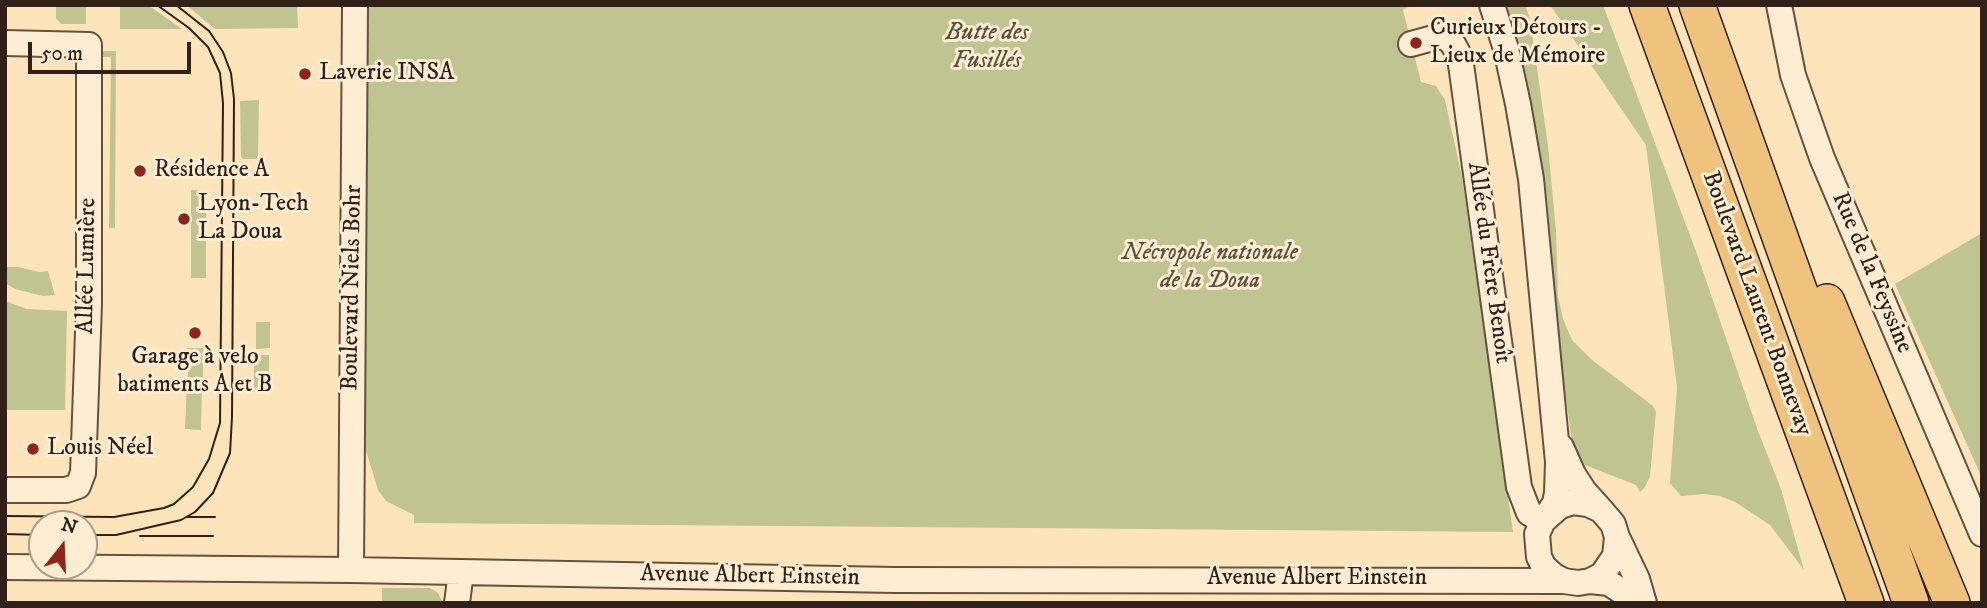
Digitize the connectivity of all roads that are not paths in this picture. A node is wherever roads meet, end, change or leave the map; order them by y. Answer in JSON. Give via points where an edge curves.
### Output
{"nodes":[{"id":1,"x":355,"y":5,"type":"edge"},
{"id":2,"x":1492,"y":5,"type":"edge"},
{"id":3,"x":1647,"y":5,"type":"edge"},
{"id":4,"x":1697,"y":5,"type":"edge"},
{"id":5,"x":1779,"y":5,"type":"edge"},
{"id":6,"x":5,"y":43,"type":"edge"},
{"id":7,"x":1410,"y":44,"type":"dead end"},
{"id":8,"x":1728,"y":95,"type":"junction"},
{"id":9,"x":1554,"y":421,"type":"junction"},
{"id":10,"x":5,"y":490,"type":"edge"},
{"id":11,"x":1601,"y":510,"type":"junction"},
{"id":12,"x":1542,"y":526,"type":"junction"},
{"id":13,"x":1982,"y":534,"type":"edge"},
{"id":14,"x":1617,"y":537,"type":"junction"},
{"id":15,"x":5,"y":567,"type":"edge"},
{"id":16,"x":351,"y":570,"type":"junction"},
{"id":17,"x":461,"y":572,"type":"junction"},
{"id":18,"x":1495,"y":579,"type":"junction"},
{"id":19,"x":1564,"y":581,"type":"junction"},
{"id":20,"x":1590,"y":581,"type":"junction"},
{"id":21,"x":948,"y":591,"type":"edge"},
{"id":22,"x":457,"y":603,"type":"edge"},
{"id":23,"x":1632,"y":603,"type":"edge"},
{"id":24,"x":1644,"y":603,"type":"edge"},
{"id":25,"x":1866,"y":603,"type":"edge"},
{"id":26,"x":1911,"y":603,"type":"edge"},
{"id":27,"x":1952,"y":603,"type":"edge"}],
"edges":[{"from":1,"to":16,"type":"street","name":"Boulevard Niels Bohr"},
{"from":2,"to":9,"type":"street","via":[[1516,93],[1531,179]]},
{"from":3,"to":25,"type":"highway","name":"Boulevard Laurent Bonnevay"},
{"from":4,"to":8,"type":"highway","name":"Boulevard Laurent Bonnevay"},
{"from":5,"to":13,"type":"street","name":"Rue de la Feyssine","via":[[1793,75],[1822,158]]},
{"from":6,"to":10,"type":"street","name":"Allée Lumière","via":[[89,45],[89,304],[83,473],[78,486],[66,490]]},
{"from":7,"to":12,"type":"street","name":"Allée du Frère Benoît","via":[[1444,36],[1460,57],[1520,487],[1529,513]]},
{"from":8,"to":26,"type":"highway","name":"Boulevard Laurent Bonnevay"},
{"from":8,"to":27,"type":"highway","via":[[1755,126]]},
{"from":9,"to":11,"type":"street","via":[[1573,474]]},
{"from":9,"to":12,"type":"street","via":[[1557,492]]},
{"from":11,"to":12,"type":"street","via":[[1573,502],[1560,506]]},
{"from":11,"to":14,"type":"street"},
{"from":12,"to":18,"type":"street","via":[[1527,557]]},
{"from":12,"to":19,"type":"street","via":[[1539,557],[1544,567]]},
{"from":14,"to":20,"type":"street","via":[[1608,568]]},
{"from":14,"to":24,"type":"street"},
{"from":15,"to":16,"type":"street","name":"Avenue Albert Einstein"},
{"from":16,"to":17,"type":"street","name":"Avenue Albert Einstein"},
{"from":17,"to":21,"type":"street","name":"Avenue Albert Einstein"},
{"from":17,"to":22,"type":"street"},
{"from":18,"to":19,"type":"street","name":"Avenue Albert Einstein"},
{"from":18,"to":21,"type":"street","name":"Avenue Albert Einstein"},
{"from":19,"to":20,"type":"street"},
{"from":20,"to":23,"type":"street","via":[[1609,583]]}]}
